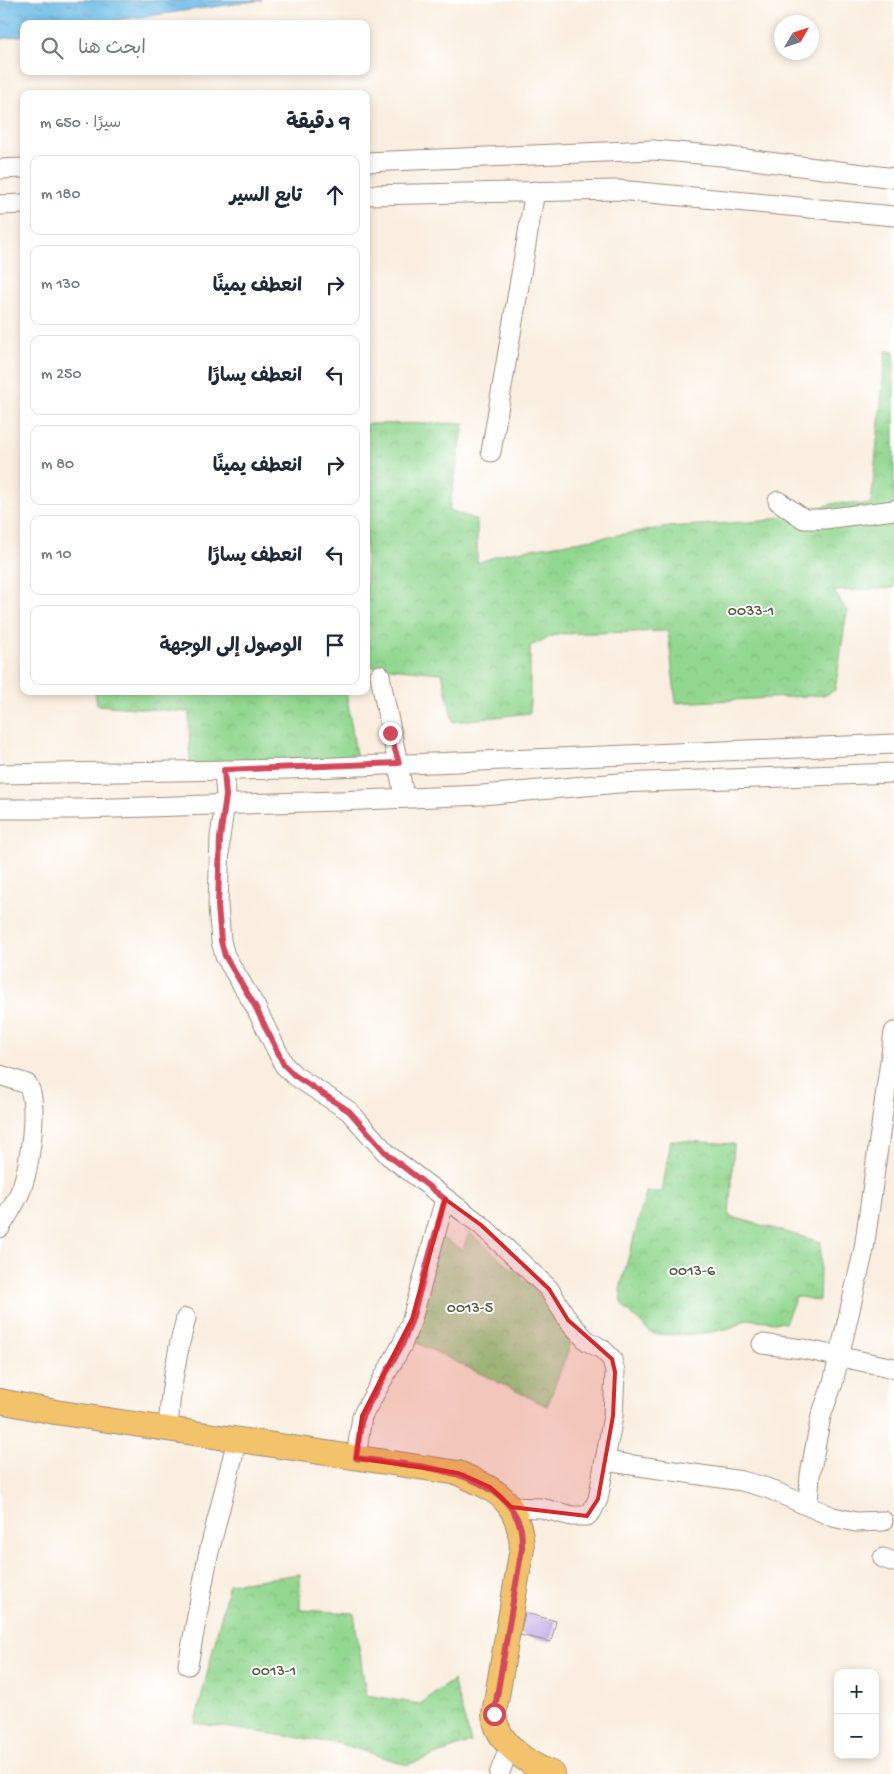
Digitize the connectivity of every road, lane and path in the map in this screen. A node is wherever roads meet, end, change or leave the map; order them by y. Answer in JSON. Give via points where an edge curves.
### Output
{"nodes":[{"id":1,"x":370,"y":162,"type":"edge"},
{"id":2,"x":20,"y":168,"type":"edge"},
{"id":3,"x":0,"y":169,"type":"edge"},
{"id":4,"x":894,"y":178,"type":"edge"},
{"id":5,"x":535,"y":190,"type":"junction"},
{"id":6,"x":370,"y":195,"type":"edge"},
{"id":7,"x":0,"y":204,"type":"edge"},
{"id":8,"x":20,"y":204,"type":"edge"},
{"id":9,"x":894,"y":216,"type":"edge"},
{"id":10,"x":491,"y":452,"type":"dead end"},
{"id":11,"x":778,"y":500,"type":"dead end"},
{"id":12,"x":894,"y":510,"type":"edge"},
{"id":13,"x":380,"y":675,"type":"dead end"},
{"id":14,"x":894,"y":744,"type":"edge"},
{"id":15,"x":399,"y":763,"type":"junction"},
{"id":16,"x":224,"y":773,"type":"junction"},
{"id":17,"x":0,"y":774,"type":"edge"},
{"id":18,"x":894,"y":774,"type":"edge"},
{"id":19,"x":404,"y":798,"type":"junction"},
{"id":20,"x":226,"y":800,"type":"junction"},
{"id":21,"x":0,"y":809,"type":"edge"},
{"id":22,"x":894,"y":1032,"type":"edge"},
{"id":23,"x":0,"y":1075,"type":"edge"},
{"id":24,"x":445,"y":1199,"type":"junction"},
{"id":25,"x":0,"y":1228,"type":"edge"},
{"id":26,"x":186,"y":1318,"type":"dead end"},
{"id":27,"x":762,"y":1344,"type":"dead end"},
{"id":28,"x":839,"y":1357,"type":"junction"},
{"id":29,"x":894,"y":1368,"type":"edge"},
{"id":30,"x":0,"y":1401,"type":"edge"},
{"id":31,"x":168,"y":1429,"type":"junction"},
{"id":32,"x":236,"y":1440,"type":"junction"},
{"id":33,"x":356,"y":1458,"type":"junction"},
{"id":34,"x":605,"y":1461,"type":"junction"},
{"id":35,"x":808,"y":1505,"type":"junction"},
{"id":36,"x":511,"y":1507,"type":"junction"},
{"id":37,"x":883,"y":1521,"type":"dead end"},
{"id":38,"x":188,"y":1665,"type":"dead end"},
{"id":39,"x":510,"y":1746,"type":"junction"},
{"id":40,"x":499,"y":1774,"type":"edge"},
{"id":41,"x":553,"y":1774,"type":"edge"}],
"edges":[{"from":1,"to":4,"type":"street","via":[[653,150]]},
{"from":2,"to":3,"type":"street"},
{"from":5,"to":6,"type":"street"},
{"from":5,"to":9,"type":"street","via":[[618,190]]},
{"from":5,"to":10,"type":"street"},
{"from":7,"to":8,"type":"street"},
{"from":11,"to":12,"type":"street","via":[[804,519]]},
{"from":13,"to":15,"type":"street"},
{"from":14,"to":15,"type":"street"},
{"from":15,"to":16,"type":"street"},
{"from":15,"to":19,"type":"street"},
{"from":16,"to":17,"type":"street"},
{"from":16,"to":20,"type":"street"},
{"from":18,"to":19,"type":"street","via":[[619,782]]},
{"from":19,"to":20,"type":"street"},
{"from":20,"to":21,"type":"street","via":[[82,809]]},
{"from":20,"to":24,"type":"street","via":[[220,838],[218,906],[221,941],[225,956],[255,1006],[284,1065],[349,1111],[388,1155]]},
{"from":22,"to":28,"type":"street","via":[[864,1249]]},
{"from":23,"to":25,"type":"street","via":[[27,1084],[33,1113],[22,1187]]},
{"from":24,"to":33,"type":"street","via":[[409,1328],[362,1416]]},
{"from":24,"to":34,"type":"street","via":[[481,1225],[543,1283],[587,1341],[612,1359],[615,1372],[613,1416]]},
{"from":26,"to":31,"type":"street","via":[[178,1348]]},
{"from":27,"to":28,"type":"street"},
{"from":28,"to":29,"type":"street"},
{"from":28,"to":35,"type":"street","via":[[819,1423]]},
{"from":30,"to":31,"type":"main road"},
{"from":31,"to":32,"type":"main road"},
{"from":32,"to":33,"type":"main road"},
{"from":32,"to":38,"type":"street","via":[[208,1556]]},
{"from":33,"to":36,"type":"main road","via":[[458,1473],[490,1487]]},
{"from":34,"to":35,"type":"street","via":[[742,1481]]},
{"from":34,"to":36,"type":"street","via":[[598,1499],[587,1516],[572,1516],[541,1508]]},
{"from":35,"to":37,"type":"street","via":[[845,1520]]},
{"from":36,"to":39,"type":"main road","via":[[520,1526],[522,1548],[494,1714],[496,1729]]},
{"from":39,"to":40,"type":"street"},
{"from":39,"to":41,"type":"main road"}]}
